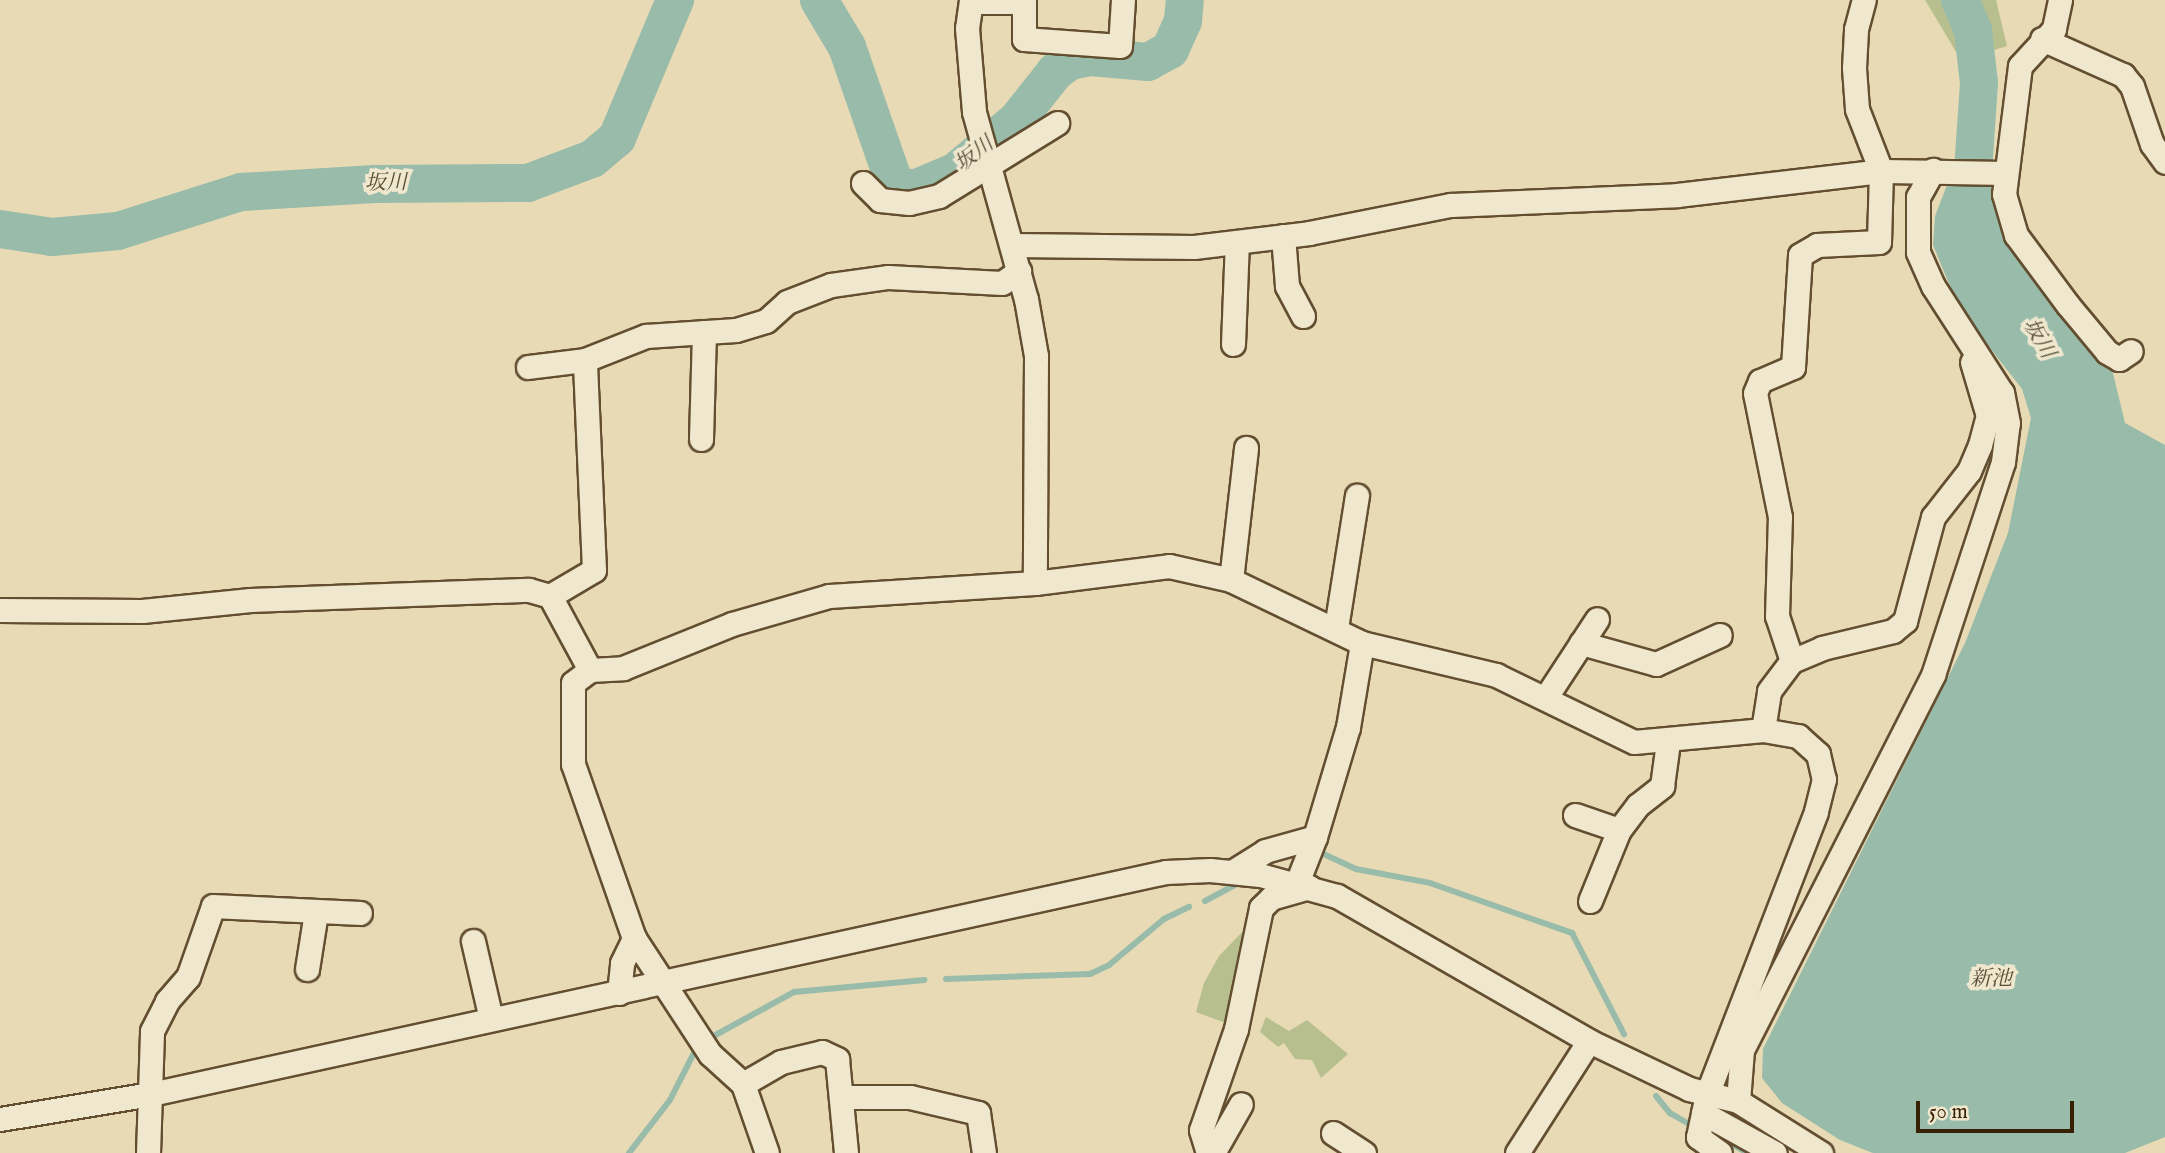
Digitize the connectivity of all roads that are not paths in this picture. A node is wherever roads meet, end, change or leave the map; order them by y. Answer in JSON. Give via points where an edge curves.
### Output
{"nodes":[{"id":1,"x":1123,"y":0,"type":"edge"},
{"id":2,"x":1864,"y":0,"type":"edge"},
{"id":3,"x":2060,"y":0,"type":"edge"},
{"id":4,"x":971,"y":1,"type":"edge"},
{"id":5,"x":2042,"y":39,"type":"junction"},
{"id":6,"x":1057,"y":123,"type":"dead end"},
{"id":7,"x":986,"y":149,"type":"junction"},
{"id":8,"x":2165,"y":162,"type":"edge"},
{"id":9,"x":1940,"y":170,"type":"junction"},
{"id":10,"x":1881,"y":171,"type":"junction"},
{"id":11,"x":2003,"y":173,"type":"junction"},
{"id":12,"x":863,"y":183,"type":"dead end"},
{"id":13,"x":1283,"y":236,"type":"junction"},
{"id":14,"x":1237,"y":242,"type":"junction"},
{"id":15,"x":1012,"y":245,"type":"junction"},
{"id":16,"x":1019,"y":271,"type":"junction"},
{"id":17,"x":1303,"y":316,"type":"dead end"},
{"id":18,"x":705,"y":332,"type":"junction"},
{"id":19,"x":1963,"y":334,"type":"junction"},
{"id":20,"x":1233,"y":344,"type":"dead end"},
{"id":21,"x":2132,"y":351,"type":"dead end"},
{"id":22,"x":586,"y":360,"type":"junction"},
{"id":23,"x":528,"y":367,"type":"dead end"},
{"id":24,"x":701,"y":439,"type":"dead end"},
{"id":25,"x":1246,"y":448,"type":"dead end"},
{"id":26,"x":1357,"y":496,"type":"dead end"},
{"id":27,"x":1231,"y":580,"type":"junction"},
{"id":28,"x":1035,"y":583,"type":"junction"},
{"id":29,"x":550,"y":596,"type":"junction"},
{"id":30,"x":0,"y":610,"type":"edge"},
{"id":31,"x":1597,"y":619,"type":"dead end"},
{"id":32,"x":1336,"y":628,"type":"junction"},
{"id":33,"x":1720,"y":635,"type":"dead end"},
{"id":34,"x":1362,"y":643,"type":"junction"},
{"id":35,"x":1581,"y":643,"type":"junction"},
{"id":36,"x":1792,"y":662,"type":"junction"},
{"id":37,"x":590,"y":670,"type":"junction"},
{"id":38,"x":1546,"y":697,"type":"junction"},
{"id":39,"x":1763,"y":730,"type":"junction"},
{"id":40,"x":1668,"y":742,"type":"junction"},
{"id":41,"x":1575,"y":815,"type":"dead end"},
{"id":42,"x":1619,"y":830,"type":"junction"},
{"id":43,"x":1315,"y":837,"type":"junction"},
{"id":44,"x":1232,"y":872,"type":"junction"},
{"id":45,"x":1303,"y":885,"type":"junction"},
{"id":46,"x":1590,"y":901,"type":"dead end"},
{"id":47,"x":316,"y":912,"type":"junction"},
{"id":48,"x":360,"y":914,"type":"dead end"},
{"id":49,"x":634,"y":938,"type":"junction"},
{"id":50,"x":473,"y":941,"type":"dead end"},
{"id":51,"x":307,"y":969,"type":"dead end"},
{"id":52,"x":663,"y":984,"type":"junction"},
{"id":53,"x":619,"y":993,"type":"junction"},
{"id":54,"x":492,"y":1019,"type":"junction"},
{"id":55,"x":1589,"y":1041,"type":"junction"},
{"id":56,"x":743,"y":1084,"type":"junction"},
{"id":57,"x":151,"y":1094,"type":"junction"},
{"id":58,"x":841,"y":1097,"type":"junction"},
{"id":59,"x":1738,"y":1101,"type":"junction"},
{"id":60,"x":1705,"y":1103,"type":"junction"},
{"id":61,"x":1241,"y":1104,"type":"dead end"},
{"id":62,"x":1208,"y":1109,"type":"junction"},
{"id":63,"x":0,"y":1119,"type":"edge"},
{"id":64,"x":1228,"y":1126,"type":"junction"},
{"id":65,"x":1333,"y":1133,"type":"dead end"},
{"id":66,"x":148,"y":1153,"type":"edge"},
{"id":67,"x":767,"y":1153,"type":"edge"},
{"id":68,"x":846,"y":1153,"type":"edge"},
{"id":69,"x":984,"y":1153,"type":"edge"},
{"id":70,"x":1208,"y":1153,"type":"edge"},
{"id":71,"x":1213,"y":1153,"type":"edge"},
{"id":72,"x":1364,"y":1153,"type":"edge"},
{"id":73,"x":1517,"y":1153,"type":"edge"},
{"id":74,"x":1720,"y":1153,"type":"edge"},
{"id":75,"x":1775,"y":1153,"type":"edge"},
{"id":76,"x":1821,"y":1153,"type":"edge"}],
"edges":[{"from":1,"to":4,"type":"street","via":[[1120,46],[1024,39],[1024,2]]},
{"from":2,"to":10,"type":"street","via":[[1856,29],[1857,110]]},
{"from":3,"to":5,"type":"street","via":[[2054,29]]},
{"from":4,"to":7,"type":"street","via":[[969,71]]},
{"from":5,"to":8,"type":"street","via":[[2123,75],[2132,86],[2156,152]]},
{"from":5,"to":11,"type":"street","via":[[2020,66]]},
{"from":6,"to":7,"type":"street","via":[[1017,152]]},
{"from":7,"to":12,"type":"street","via":[[968,181],[939,196],[909,203],[880,200]]},
{"from":7,"to":15,"type":"street"},
{"from":9,"to":10,"type":"street"},
{"from":9,"to":11,"type":"street"},
{"from":9,"to":19,"type":"street","via":[[1918,197],[1918,253]]},
{"from":10,"to":13,"type":"street","via":[[1677,195],[1451,205]]},
{"from":10,"to":36,"type":"street","via":[[1879,242],[1816,245],[1800,255],[1794,368],[1760,380],[1755,393],[1780,517],[1777,616]]},
{"from":11,"to":21,"type":"street","via":[[2016,234],[2107,352],[2119,359]]},
{"from":13,"to":14,"type":"street"},
{"from":13,"to":17,"type":"street","via":[[1287,286]]},
{"from":14,"to":15,"type":"street","via":[[1194,247]]},
{"from":14,"to":20,"type":"street"},
{"from":15,"to":16,"type":"street"},
{"from":16,"to":18,"type":"street","via":[[1002,283],[888,277],[831,285],[787,302],[766,321],[736,330]]},
{"from":16,"to":28,"type":"street","via":[[1036,356]]},
{"from":18,"to":22,"type":"street","via":[[646,336]]},
{"from":18,"to":24,"type":"street"},
{"from":19,"to":36,"type":"street","via":[[1988,416],[1969,471],[1933,517],[1905,621],[1893,631],[1822,648]]},
{"from":19,"to":59,"type":"street","via":[[2002,393],[2008,424],[2003,462],[1933,675],[1742,1050]]},
{"from":22,"to":23,"type":"street"},
{"from":22,"to":29,"type":"street","via":[[594,570]]},
{"from":25,"to":27,"type":"street"},
{"from":26,"to":32,"type":"street"},
{"from":27,"to":28,"type":"street","via":[[1170,566]]},
{"from":27,"to":32,"type":"street"},
{"from":28,"to":37,"type":"street","via":[[829,596],[732,624],[623,668]]},
{"from":29,"to":30,"type":"street","via":[[507,588],[250,600],[142,611]]},
{"from":29,"to":37,"type":"street"},
{"from":31,"to":35,"type":"street"},
{"from":32,"to":34,"type":"street"},
{"from":33,"to":35,"type":"street","via":[[1656,664]]},
{"from":34,"to":38,"type":"street","via":[[1496,675]]},
{"from":34,"to":43,"type":"street","via":[[1348,727]]},
{"from":35,"to":38,"type":"street"},
{"from":36,"to":39,"type":"street","via":[[1769,691]]},
{"from":37,"to":49,"type":"street","via":[[573,683],[573,764]]},
{"from":38,"to":40,"type":"street","via":[[1634,742]]},
{"from":39,"to":40,"type":"street"},
{"from":39,"to":60,"type":"street","via":[[1798,736],[1818,754],[1824,779],[1816,812]]},
{"from":40,"to":42,"type":"street","via":[[1662,786],[1638,805]]},
{"from":41,"to":42,"type":"street"},
{"from":42,"to":46,"type":"street"},
{"from":43,"to":44,"type":"street","via":[[1265,851]]},
{"from":43,"to":45,"type":"street"},
{"from":44,"to":45,"type":"street"},
{"from":44,"to":52,"type":"street","via":[[1166,872]]},
{"from":45,"to":55,"type":"street","via":[[1337,896]]},
{"from":45,"to":62,"type":"street","via":[[1271,898],[1261,908],[1239,1018]]},
{"from":47,"to":48,"type":"street"},
{"from":47,"to":51,"type":"street"},
{"from":47,"to":57,"type":"street","via":[[214,906],[188,977],[167,1002],[152,1031]]},
{"from":49,"to":52,"type":"street"},
{"from":49,"to":53,"type":"street","via":[[622,963]]},
{"from":50,"to":54,"type":"street"},
{"from":52,"to":53,"type":"street"},
{"from":52,"to":56,"type":"street","via":[[710,1054]]},
{"from":53,"to":54,"type":"street"},
{"from":54,"to":57,"type":"street"},
{"from":55,"to":60,"type":"street"},
{"from":55,"to":73,"type":"street"},
{"from":56,"to":58,"type":"street","via":[[781,1062],[822,1052],[837,1059]]},
{"from":56,"to":67,"type":"street"},
{"from":57,"to":63,"type":"street"},
{"from":57,"to":66,"type":"street"},
{"from":58,"to":68,"type":"street"},
{"from":58,"to":69,"type":"street","via":[[910,1097],[978,1114]]},
{"from":59,"to":60,"type":"street"},
{"from":59,"to":76,"type":"street"},
{"from":60,"to":74,"type":"street","via":[[1698,1138]]},
{"from":60,"to":75,"type":"street"},
{"from":61,"to":64,"type":"street"},
{"from":62,"to":64,"type":"street"},
{"from":62,"to":70,"type":"street","via":[[1201,1130]]},
{"from":64,"to":71,"type":"street"},
{"from":65,"to":72,"type":"street"}]}
